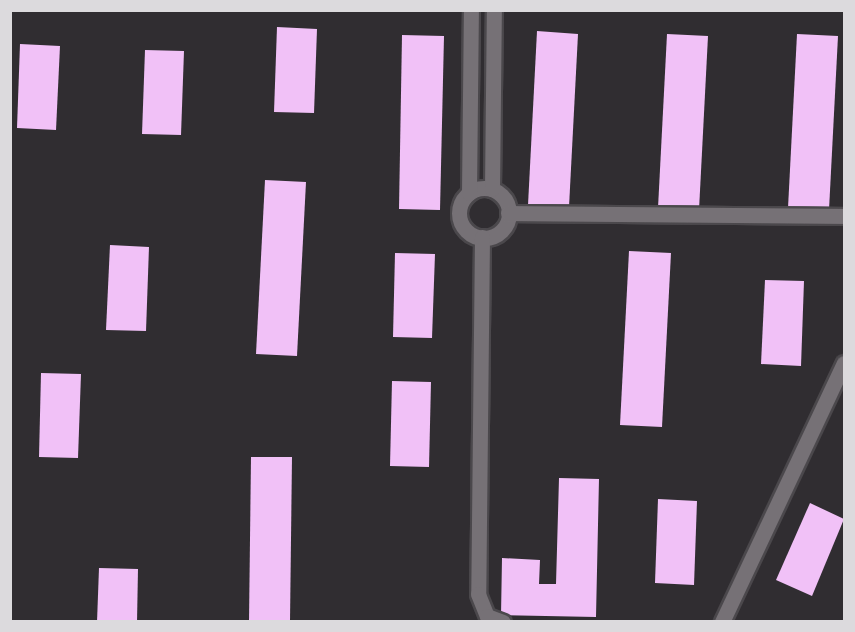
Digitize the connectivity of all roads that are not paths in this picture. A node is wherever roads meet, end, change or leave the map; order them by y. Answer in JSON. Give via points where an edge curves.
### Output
{"nodes":[{"id":1,"x":471,"y":10,"type":"edge"},
{"id":2,"x":494,"y":10,"type":"edge"},
{"id":3,"x":492,"y":189,"type":"junction"},
{"id":4,"x":469,"y":193,"type":"junction"},
{"id":5,"x":508,"y":213,"type":"junction"},
{"id":6,"x":844,"y":216,"type":"edge"},
{"id":7,"x":482,"y":237,"type":"junction"},
{"id":8,"x":844,"y":363,"type":"edge"},
{"id":9,"x":503,"y":621,"type":"edge"},
{"id":10,"x":722,"y":621,"type":"edge"}],
"edges":[{"from":1,"to":4,"type":"street"},
{"from":2,"to":3,"type":"street"},
{"from":3,"to":4,"type":"street","via":[[480,188]]},
{"from":3,"to":5,"type":"street","via":[[502,195]]},
{"from":4,"to":7,"type":"street","via":[[461,203],[460,219],[470,233]]},
{"from":5,"to":6,"type":"street"},
{"from":5,"to":7,"type":"street","via":[[501,231]]},
{"from":7,"to":9,"type":"street","via":[[478,594],[487,616]]},
{"from":8,"to":10,"type":"street"}]}
